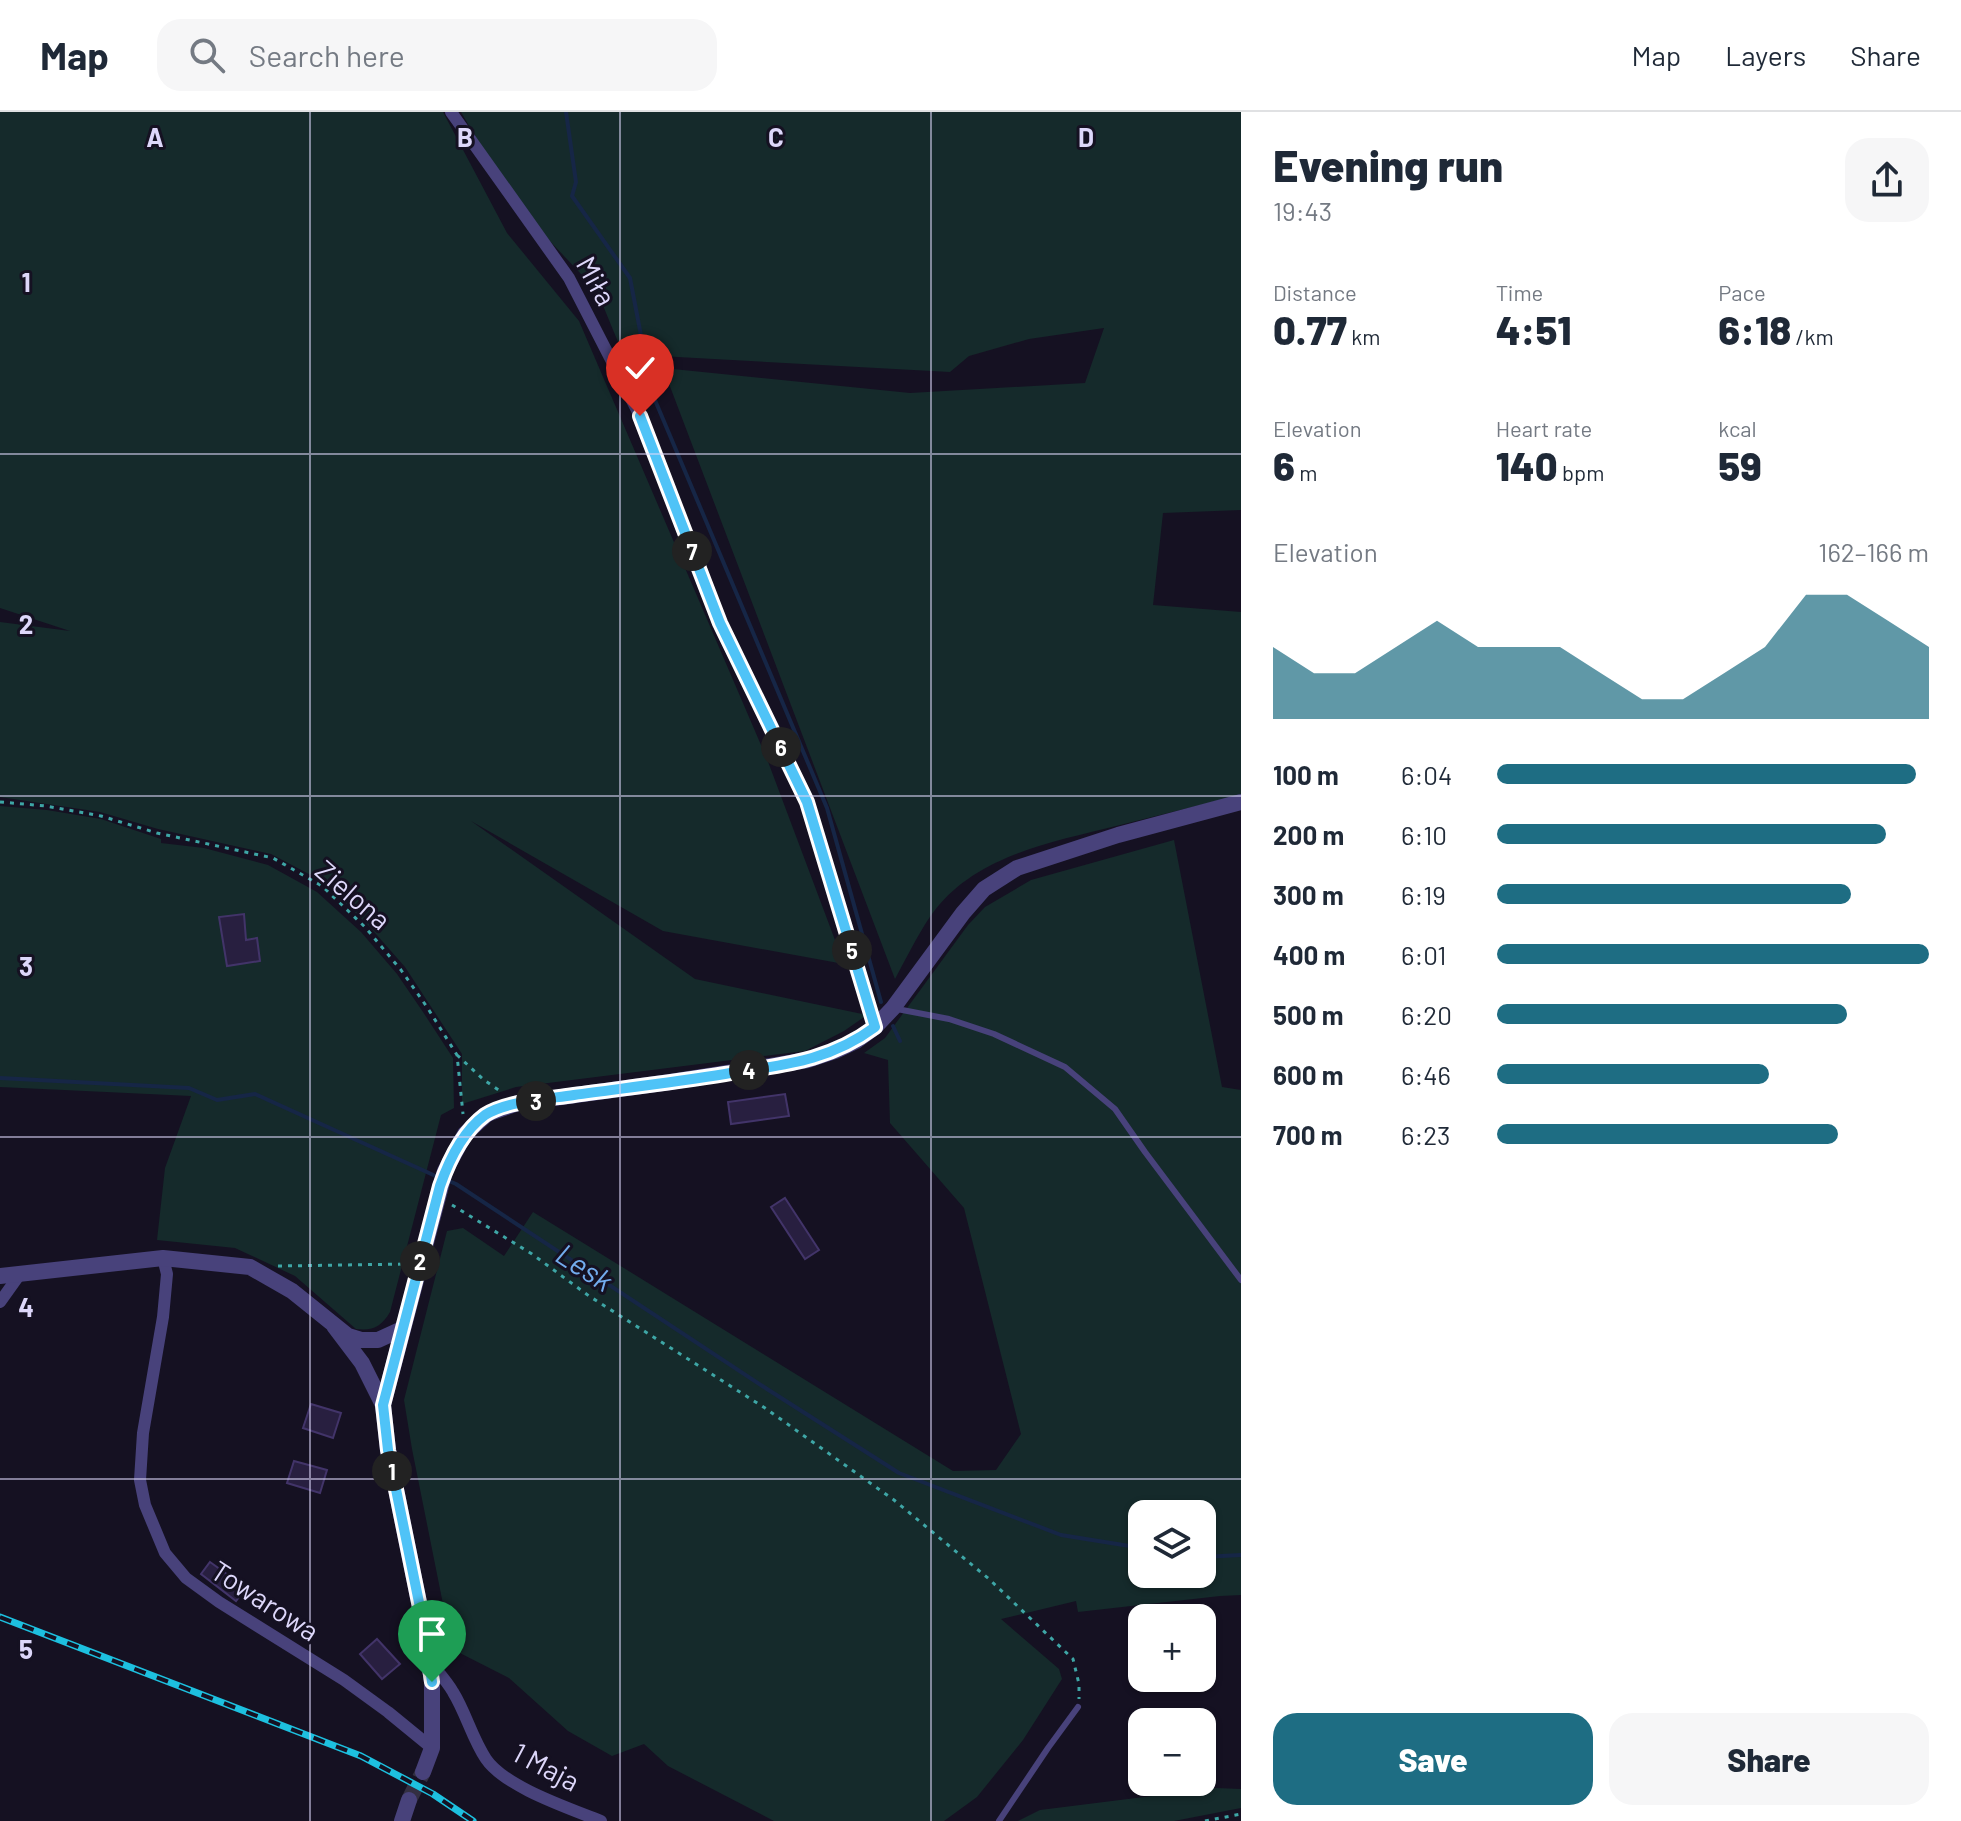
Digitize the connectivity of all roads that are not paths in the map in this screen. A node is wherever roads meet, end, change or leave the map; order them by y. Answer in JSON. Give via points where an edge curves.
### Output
{"nodes":[{"id":1,"x":451,"y":112,"type":"edge"},
{"id":2,"x":1241,"y":802,"type":"edge"},
{"id":3,"x":893,"y":1008,"type":"junction"},
{"id":4,"x":875,"y":1027,"type":"junction"},
{"id":5,"x":163,"y":1258,"type":"junction"},
{"id":6,"x":20,"y":1274,"type":"junction"},
{"id":7,"x":0,"y":1276,"type":"edge"},
{"id":8,"x":1241,"y":1280,"type":"edge"},
{"id":9,"x":0,"y":1302,"type":"edge"},
{"id":10,"x":334,"y":1326,"type":"junction"},
{"id":11,"x":402,"y":1329,"type":"junction"},
{"id":12,"x":383,"y":1405,"type":"junction"},
{"id":13,"x":430,"y":1662,"type":"junction"},
{"id":14,"x":1078,"y":1707,"type":"road end"},
{"id":15,"x":432,"y":1748,"type":"junction"},
{"id":16,"x":423,"y":1772,"type":"tunnel mouth"},
{"id":17,"x":409,"y":1800,"type":"tunnel mouth"},
{"id":18,"x":402,"y":1821,"type":"edge"},
{"id":19,"x":601,"y":1821,"type":"edge"},
{"id":20,"x":999,"y":1821,"type":"edge"}],
"edges":[{"from":1,"to":4,"type":"street","name":"Miła","via":[[569,278],[640,416],[720,623],[807,802]]},
{"from":2,"to":3,"type":"street","via":[[1017,868],[984,889]]},
{"from":3,"to":4,"type":"street"},
{"from":3,"to":8,"type":"lane","via":[[994,1034],[1065,1067],[1115,1109]]},
{"from":4,"to":11,"type":"street","via":[[856,1041],[808,1060],[518,1103],[487,1114],[465,1134],[441,1185]]},
{"from":5,"to":6,"type":"street"},
{"from":5,"to":10,"type":"street","via":[[250,1267],[292,1291]]},
{"from":5,"to":15,"type":"street","name":"Towarowa","via":[[163,1317],[140,1480],[165,1553],[186,1578],[344,1680]]},
{"from":6,"to":7,"type":"street"},
{"from":6,"to":9,"type":"street"},
{"from":10,"to":11,"type":"street","via":[[361,1340],[378,1340]]},
{"from":10,"to":12,"type":"street","via":[[362,1363]]},
{"from":11,"to":12,"type":"street"},
{"from":12,"to":13,"type":"street"},
{"from":13,"to":15,"type":"street"},
{"from":13,"to":19,"type":"street","name":"1 Maja","via":[[454,1693],[493,1767],[545,1798]]},
{"from":14,"to":20,"type":"lane"},
{"from":15,"to":16,"type":"street"},
{"from":17,"to":18,"type":"street"}]}
